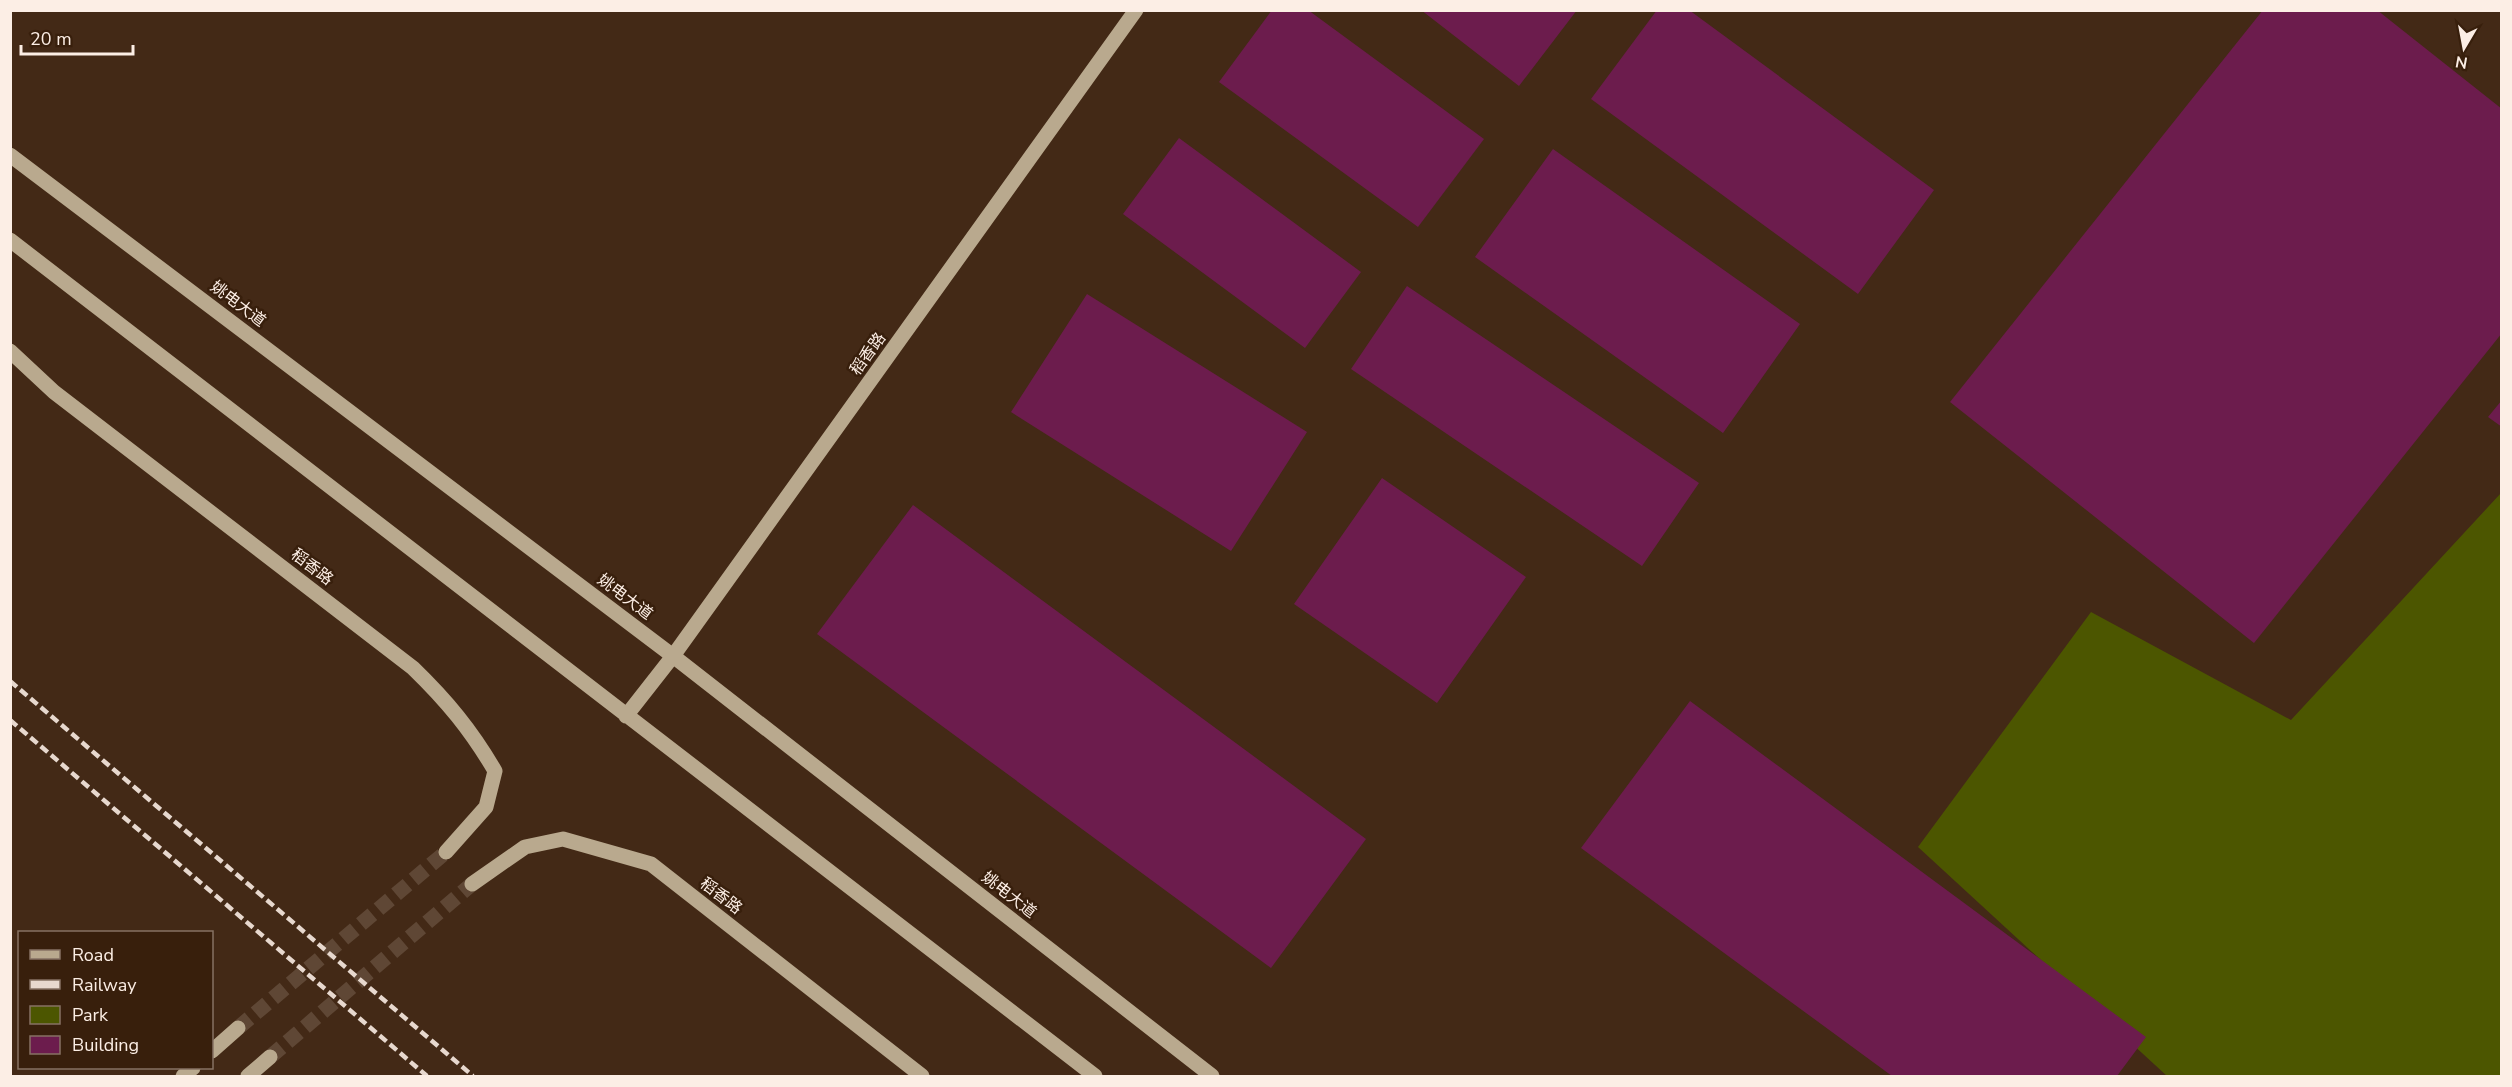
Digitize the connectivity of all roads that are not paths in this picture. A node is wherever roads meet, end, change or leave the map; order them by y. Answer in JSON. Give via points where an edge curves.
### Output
{"nodes":[{"id":1,"x":1136,"y":10,"type":"edge"},
{"id":2,"x":10,"y":155,"type":"edge"},
{"id":3,"x":10,"y":240,"type":"edge"},
{"id":4,"x":10,"y":351,"type":"edge"},
{"id":5,"x":673,"y":656,"type":"junction"},
{"id":6,"x":626,"y":716,"type":"junction"},
{"id":7,"x":446,"y":852,"type":"tunnel mouth"},
{"id":8,"x":472,"y":884,"type":"tunnel mouth"},
{"id":9,"x":238,"y":1028,"type":"tunnel mouth"},
{"id":10,"x":213,"y":1050,"type":"edge"},
{"id":11,"x":270,"y":1057,"type":"tunnel mouth"},
{"id":12,"x":248,"y":1077,"type":"edge"},
{"id":13,"x":922,"y":1077,"type":"edge"},
{"id":14,"x":1095,"y":1077,"type":"edge"},
{"id":15,"x":1212,"y":1077,"type":"edge"}],
"edges":[{"from":1,"to":5,"type":"main road","name":"稻香路"},
{"from":2,"to":5,"type":"main road","name":"姚电大道"},
{"from":3,"to":6,"type":"main road"},
{"from":4,"to":7,"type":"main road","name":"稻香路","via":[[54,392],[413,668],[447,701],[495,771],[486,807]]},
{"from":5,"to":6,"type":"main road","name":"稻香路"},
{"from":5,"to":15,"type":"main road","name":"姚电大道"},
{"from":6,"to":14,"type":"main road"},
{"from":8,"to":13,"type":"main road","name":"稻香路","via":[[525,847],[563,839],[651,864]]},
{"from":9,"to":10,"type":"main road"},
{"from":11,"to":12,"type":"main road"}]}
